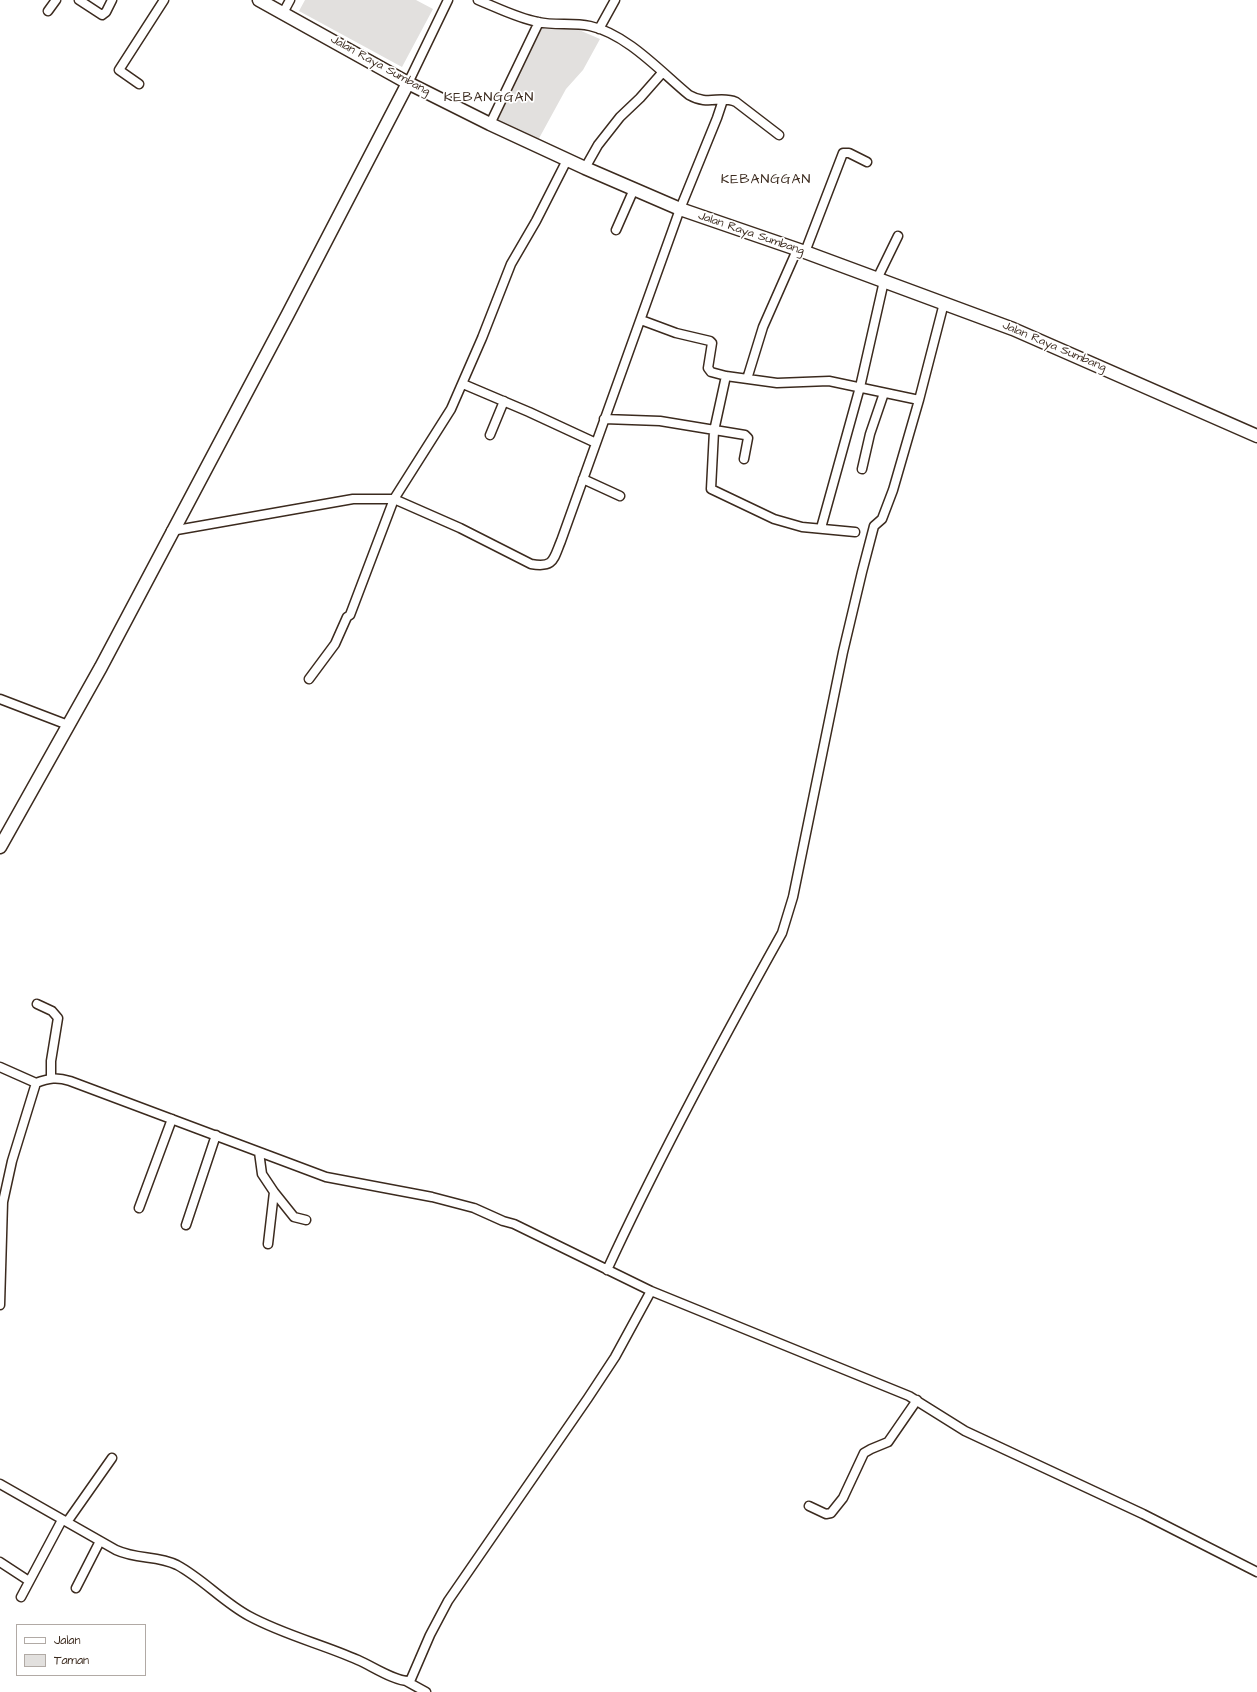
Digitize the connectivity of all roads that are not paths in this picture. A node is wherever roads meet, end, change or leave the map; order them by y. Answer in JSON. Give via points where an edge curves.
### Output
{"nodes":[{"id":1,"x":56,"y":0,"type":"edge"},
{"id":2,"x":80,"y":0,"type":"edge"},
{"id":3,"x":112,"y":0,"type":"edge"},
{"id":4,"x":164,"y":0,"type":"edge"},
{"id":5,"x":259,"y":0,"type":"edge"},
{"id":6,"x":290,"y":0,"type":"edge"},
{"id":7,"x":448,"y":0,"type":"edge"},
{"id":8,"x":478,"y":0,"type":"edge"},
{"id":9,"x":615,"y":0,"type":"edge"},
{"id":10,"x":48,"y":11,"type":"dead end"},
{"id":11,"x":283,"y":13,"type":"junction"},
{"id":12,"x":539,"y":22,"type":"junction"},
{"id":13,"x":599,"y":29,"type":"junction"},
{"id":14,"x":662,"y":73,"type":"junction"},
{"id":15,"x":408,"y":82,"type":"junction"},
{"id":16,"x":139,"y":84,"type":"dead end"},
{"id":17,"x":723,"y":100,"type":"junction"},
{"id":18,"x":490,"y":124,"type":"junction"},
{"id":19,"x":779,"y":135,"type":"dead end"},
{"id":20,"x":567,"y":160,"type":"junction"},
{"id":21,"x":867,"y":162,"type":"dead end"},
{"id":22,"x":584,"y":168,"type":"junction"},
{"id":23,"x":634,"y":189,"type":"junction"},
{"id":24,"x":680,"y":209,"type":"junction"},
{"id":25,"x":616,"y":230,"type":"dead end"},
{"id":26,"x":898,"y":236,"type":"dead end"},
{"id":27,"x":801,"y":251,"type":"junction"},
{"id":28,"x":881,"y":280,"type":"junction"},
{"id":29,"x":944,"y":303,"type":"junction"},
{"id":30,"x":641,"y":320,"type":"junction"},
{"id":31,"x":726,"y":376,"type":"junction"},
{"id":32,"x":747,"y":379,"type":"junction"},
{"id":33,"x":464,"y":384,"type":"junction"},
{"id":34,"x":860,"y":387,"type":"junction"},
{"id":35,"x":884,"y":393,"type":"junction"},
{"id":36,"x":919,"y":400,"type":"junction"},
{"id":37,"x":504,"y":401,"type":"junction"},
{"id":38,"x":604,"y":419,"type":"junction"},
{"id":39,"x":714,"y":431,"type":"junction"},
{"id":40,"x":490,"y":434,"type":"dead end"},
{"id":41,"x":1257,"y":436,"type":"edge"},
{"id":42,"x":596,"y":443,"type":"junction"},
{"id":43,"x":744,"y":460,"type":"dead end"},
{"id":44,"x":862,"y":469,"type":"dead end"},
{"id":45,"x":583,"y":480,"type":"junction"},
{"id":46,"x":620,"y":496,"type":"dead end"},
{"id":47,"x":394,"y":499,"type":"junction"},
{"id":48,"x":821,"y":528,"type":"junction"},
{"id":49,"x":171,"y":532,"type":"junction"},
{"id":50,"x":855,"y":532,"type":"dead end"},
{"id":51,"x":309,"y":679,"type":"dead end"},
{"id":52,"x":0,"y":699,"type":"edge"},
{"id":53,"x":68,"y":725,"type":"junction"},
{"id":54,"x":1,"y":842,"type":"edge"},
{"id":55,"x":37,"y":1004,"type":"dead end"},
{"id":56,"x":0,"y":1067,"type":"edge"},
{"id":57,"x":50,"y":1078,"type":"junction"},
{"id":58,"x":36,"y":1083,"type":"junction"},
{"id":59,"x":172,"y":1118,"type":"junction"},
{"id":60,"x":216,"y":1135,"type":"junction"},
{"id":61,"x":259,"y":1152,"type":"junction"},
{"id":62,"x":274,"y":1192,"type":"junction"},
{"id":63,"x":139,"y":1208,"type":"dead end"},
{"id":64,"x":306,"y":1220,"type":"dead end"},
{"id":65,"x":186,"y":1225,"type":"dead end"},
{"id":66,"x":268,"y":1244,"type":"dead end"},
{"id":67,"x":607,"y":1270,"type":"junction"},
{"id":68,"x":651,"y":1291,"type":"junction"},
{"id":69,"x":0,"y":1305,"type":"edge"},
{"id":70,"x":917,"y":1400,"type":"junction"},
{"id":71,"x":112,"y":1458,"type":"dead end"},
{"id":72,"x":0,"y":1484,"type":"edge"},
{"id":73,"x":809,"y":1506,"type":"dead end"},
{"id":74,"x":65,"y":1521,"type":"junction"},
{"id":75,"x":100,"y":1541,"type":"junction"},
{"id":76,"x":0,"y":1562,"type":"edge"},
{"id":77,"x":1257,"y":1572,"type":"edge"},
{"id":78,"x":29,"y":1581,"type":"junction"},
{"id":79,"x":76,"y":1588,"type":"dead end"},
{"id":80,"x":21,"y":1597,"type":"dead end"},
{"id":81,"x":406,"y":1681,"type":"junction"},
{"id":82,"x":426,"y":1692,"type":"edge"}],
"edges":[{"from":1,"to":10,"type":"street"},
{"from":2,"to":3,"type":"street","via":[[102,15]]},
{"from":4,"to":16,"type":"street","via":[[119,70]]},
{"from":5,"to":11,"type":"street","name":"Jalan Raya Sumbang"},
{"from":6,"to":11,"type":"street"},
{"from":7,"to":15,"type":"street"},
{"from":8,"to":12,"type":"street","via":[[522,18]]},
{"from":9,"to":13,"type":"street"},
{"from":11,"to":15,"type":"street","name":"Jalan Raya Sumbang"},
{"from":12,"to":13,"type":"street"},
{"from":12,"to":18,"type":"street"},
{"from":13,"to":14,"type":"street","via":[[637,49]]},
{"from":14,"to":17,"type":"street","via":[[699,100]]},
{"from":14,"to":22,"type":"street","via":[[620,117]]},
{"from":15,"to":18,"type":"street","name":"Jalan Raya Sumbang"},
{"from":15,"to":49,"type":"street"},
{"from":17,"to":19,"type":"street","via":[[730,99],[736,102]]},
{"from":17,"to":24,"type":"street"},
{"from":18,"to":20,"type":"street","name":"Jalan Raya Sumbang"},
{"from":20,"to":22,"type":"street","name":"Jalan Raya Sumbang"},
{"from":20,"to":33,"type":"street","via":[[511,264]]},
{"from":21,"to":27,"type":"street","via":[[843,153]]},
{"from":22,"to":23,"type":"street","name":"Jalan Raya Sumbang"},
{"from":23,"to":24,"type":"street","name":"Jalan Raya Sumbang"},
{"from":23,"to":25,"type":"street"},
{"from":24,"to":27,"type":"street","name":"Jalan Raya Sumbang"},
{"from":24,"to":30,"type":"street"},
{"from":26,"to":28,"type":"street"},
{"from":27,"to":28,"type":"street","name":"Jalan Raya Sumbang"},
{"from":27,"to":32,"type":"street","via":[[764,327]]},
{"from":28,"to":29,"type":"street","name":"Jalan Raya Sumbang"},
{"from":28,"to":34,"type":"street"},
{"from":29,"to":36,"type":"street"},
{"from":29,"to":41,"type":"street","name":"Jalan Raya Sumbang","via":[[1033,337]]},
{"from":30,"to":31,"type":"street","via":[[676,333],[710,341],[712,344],[708,368],[711,372]]},
{"from":30,"to":38,"type":"street"},
{"from":31,"to":32,"type":"street"},
{"from":31,"to":39,"type":"street"},
{"from":32,"to":34,"type":"street","via":[[777,382],[829,381]]},
{"from":33,"to":37,"type":"street"},
{"from":33,"to":47,"type":"street"},
{"from":34,"to":35,"type":"street"},
{"from":34,"to":48,"type":"street"},
{"from":35,"to":36,"type":"street"},
{"from":35,"to":44,"type":"street","via":[[870,434]]},
{"from":36,"to":67,"type":"street","via":[[882,519],[874,526],[845,641],[793,897],[783,931],[676,1130]]},
{"from":37,"to":40,"type":"street"},
{"from":37,"to":42,"type":"street"},
{"from":38,"to":39,"type":"street","via":[[660,421]]},
{"from":38,"to":42,"type":"street"},
{"from":39,"to":43,"type":"street","via":[[747,436]]},
{"from":39,"to":48,"type":"street","via":[[710,487],[713,492],[774,518],[802,527]]},
{"from":42,"to":45,"type":"street"},
{"from":45,"to":46,"type":"street"},
{"from":45,"to":47,"type":"street","via":[[554,557],[544,566],[531,564],[460,528]]},
{"from":47,"to":49,"type":"street","via":[[354,499]]},
{"from":47,"to":51,"type":"street","via":[[350,614],[335,644]]},
{"from":48,"to":50,"type":"street"},
{"from":49,"to":53,"type":"street","via":[[101,668]]},
{"from":52,"to":53,"type":"street"},
{"from":53,"to":54,"type":"street"},
{"from":55,"to":57,"type":"street","via":[[52,1011],[58,1018]]},
{"from":56,"to":58,"type":"street"},
{"from":57,"to":58,"type":"street"},
{"from":57,"to":59,"type":"street","via":[[70,1081]]},
{"from":58,"to":69,"type":"street","via":[[12,1161],[3,1202]]},
{"from":59,"to":60,"type":"street"},
{"from":59,"to":63,"type":"street"},
{"from":60,"to":61,"type":"street"},
{"from":60,"to":65,"type":"street"},
{"from":61,"to":62,"type":"street","via":[[262,1174]]},
{"from":61,"to":67,"type":"street","via":[[326,1177],[432,1196],[474,1208],[514,1224]]},
{"from":62,"to":64,"type":"street","via":[[294,1217]]},
{"from":62,"to":66,"type":"street"},
{"from":67,"to":68,"type":"street"},
{"from":68,"to":70,"type":"street"},
{"from":68,"to":81,"type":"street","via":[[588,1398],[448,1601],[411,1679]]},
{"from":70,"to":73,"type":"street","via":[[888,1442],[864,1453],[843,1498],[831,1513],[826,1514]]},
{"from":70,"to":77,"type":"street","via":[[965,1431],[1143,1514]]},
{"from":71,"to":74,"type":"street"},
{"from":72,"to":74,"type":"street"},
{"from":74,"to":75,"type":"street"},
{"from":74,"to":78,"type":"street"},
{"from":75,"to":79,"type":"street"},
{"from":75,"to":81,"type":"street","via":[[126,1554],[168,1561],[194,1575],[249,1616],[289,1635],[313,1641]]},
{"from":76,"to":78,"type":"street"},
{"from":78,"to":80,"type":"street"},
{"from":81,"to":82,"type":"street"}]}
